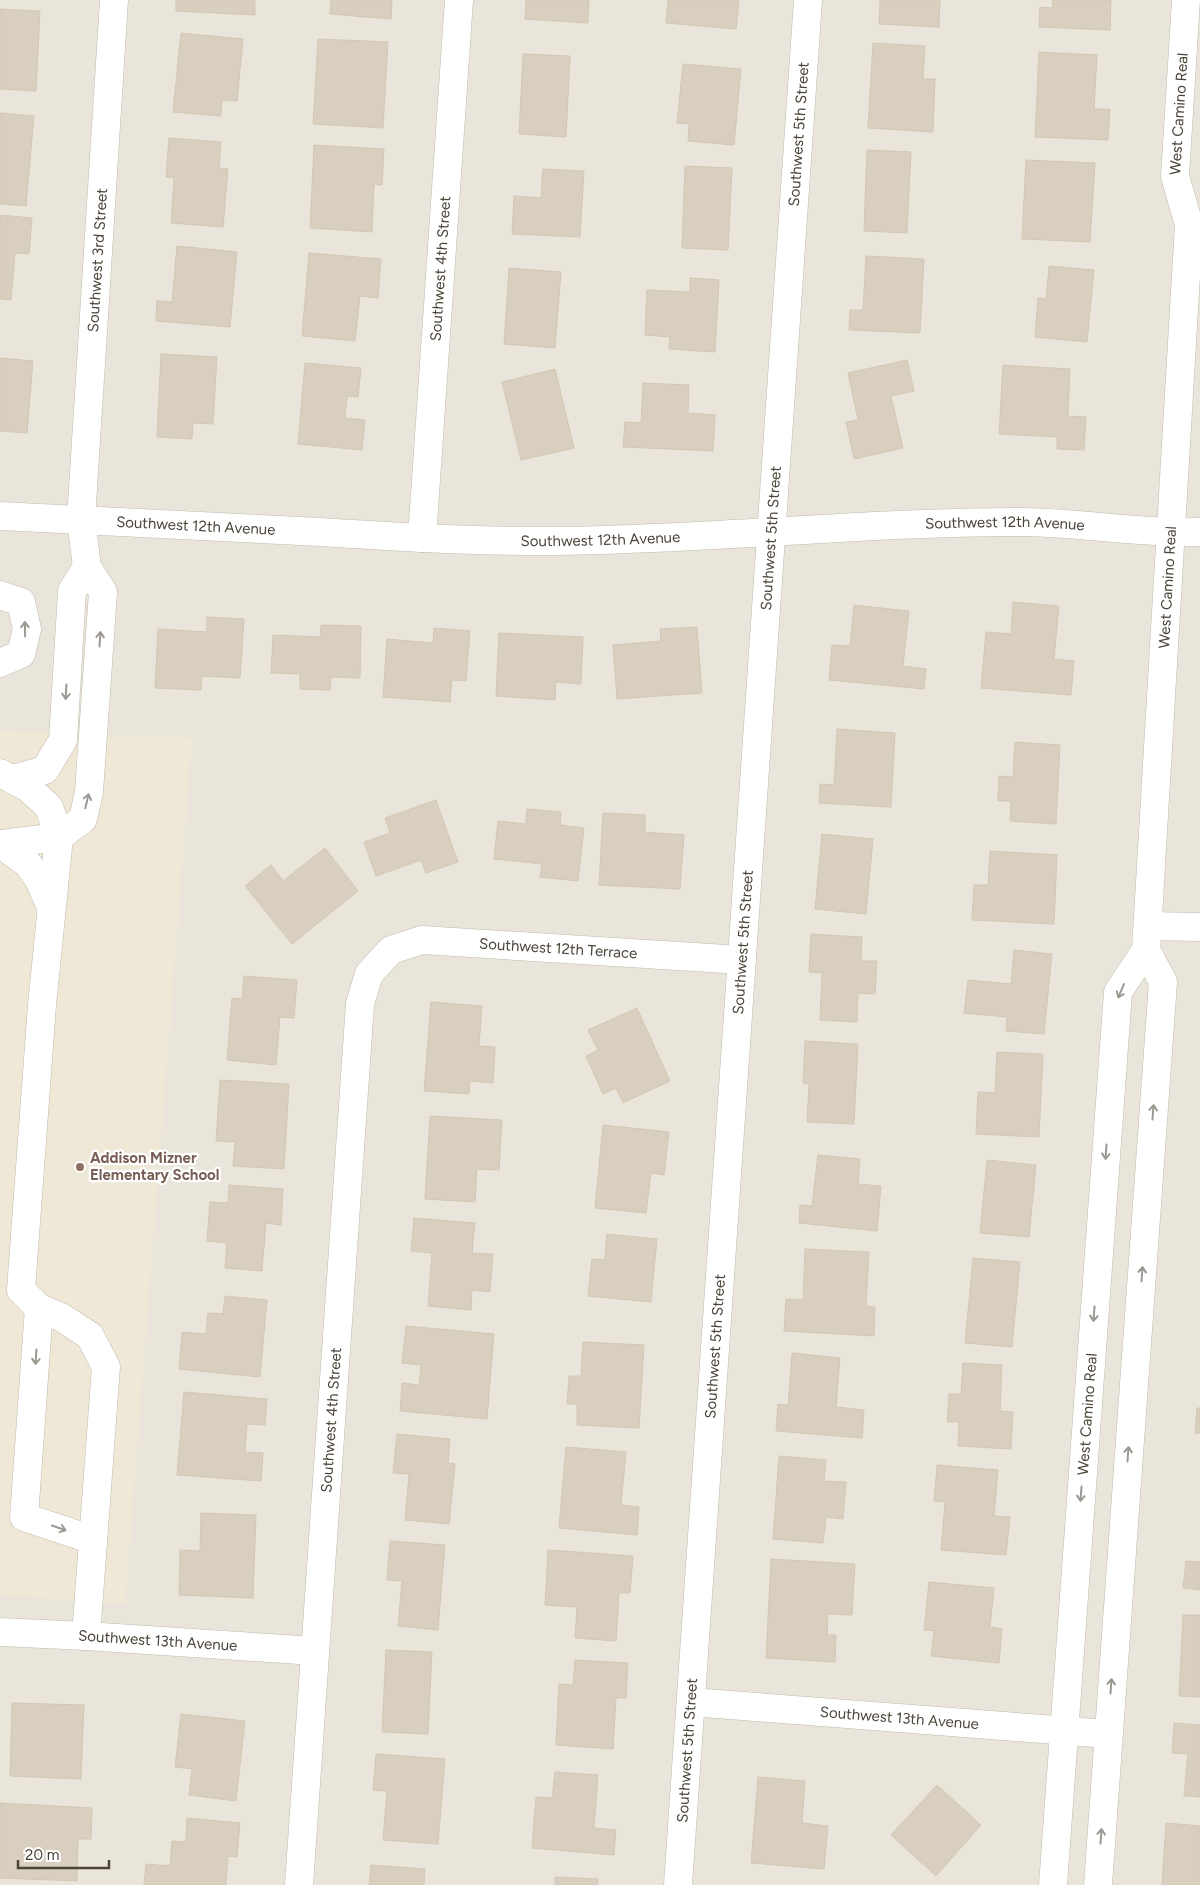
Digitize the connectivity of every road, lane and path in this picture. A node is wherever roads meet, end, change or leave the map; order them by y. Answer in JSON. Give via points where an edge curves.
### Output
{"nodes":[{"id":1,"x":114,"y":0,"type":"edge"},
{"id":2,"x":459,"y":0,"type":"edge"},
{"id":3,"x":808,"y":0,"type":"edge"},
{"id":4,"x":1186,"y":0,"type":"edge"},
{"id":5,"x":1194,"y":218,"type":"edge"},
{"id":6,"x":0,"y":516,"type":"edge"},
{"id":7,"x":81,"y":520,"type":"junction"},
{"id":8,"x":1200,"y":532,"type":"edge"},
{"id":9,"x":771,"y":533,"type":"junction"},
{"id":10,"x":1170,"y":533,"type":"junction"},
{"id":11,"x":422,"y":538,"type":"junction"},
{"id":12,"x":87,"y":566,"type":"junction"},
{"id":13,"x":0,"y":595,"type":"edge"},
{"id":14,"x":0,"y":663,"type":"edge"},
{"id":15,"x":6,"y":776,"type":"edge"},
{"id":16,"x":59,"y":837,"type":"junction"},
{"id":17,"x":1,"y":844,"type":"edge"},
{"id":18,"x":51,"y":907,"type":"junction"},
{"id":19,"x":1200,"y":928,"type":"edge"},
{"id":20,"x":1147,"y":938,"type":"junction"},
{"id":21,"x":382,"y":960,"type":"joint"},
{"id":22,"x":742,"y":960,"type":"junction"},
{"id":23,"x":39,"y":1308,"type":"junction"},
{"id":24,"x":93,"y":1540,"type":"junction"},
{"id":25,"x":0,"y":1632,"type":"edge"},
{"id":26,"x":86,"y":1636,"type":"junction"},
{"id":27,"x":315,"y":1651,"type":"junction"},
{"id":28,"x":691,"y":1702,"type":"junction"},
{"id":29,"x":1064,"y":1731,"type":"junction"},
{"id":30,"x":1108,"y":1734,"type":"junction"},
{"id":31,"x":299,"y":1885,"type":"edge"},
{"id":32,"x":678,"y":1885,"type":"edge"},
{"id":33,"x":1053,"y":1885,"type":"edge"},
{"id":34,"x":1098,"y":1885,"type":"edge"}],
"edges":[{"from":1,"to":7,"type":"street","name":"Southwest 3rd Street"},
{"from":2,"to":11,"type":"street","name":"Southwest 4th Street"},
{"from":3,"to":9,"type":"street","name":"Southwest 5th Street"},
{"from":4,"to":5,"type":"street","name":"West Camino Real","via":[[1175,176]]},
{"from":5,"to":10,"type":"street","name":"West Camino Real"},
{"from":6,"to":7,"type":"street","name":"Southwest 12th Avenue"},
{"from":7,"to":11,"type":"street","name":"Southwest 12th Avenue"},
{"from":7,"to":12,"type":"street","name":"Southwest 3rd Street"},
{"from":8,"to":10,"type":"street","name":"Southwest 12th Avenue"},
{"from":9,"to":10,"type":"street","name":"Southwest 12th Avenue","via":[[1021,522]]},
{"from":9,"to":11,"type":"street","name":"Southwest 12th Avenue","via":[[558,542]]},
{"from":9,"to":22,"type":"street","name":"Southwest 5th Street"},
{"from":10,"to":20,"type":"street","name":"West Camino Real"},
{"from":12,"to":15,"type":"street","one_way":true,"via":[[72,590],[63,740],[45,770]]},
{"from":16,"to":12,"type":"street","one_way":true,"via":[[83,820],[89,792],[103,592]]},
{"from":14,"to":13,"type":"street","one_way":true,"via":[[21,654],[27,629],[20,602]]},
{"from":15,"to":16,"type":"street","via":[[27,787],[49,807]]},
{"from":16,"to":17,"type":"street"},
{"from":16,"to":18,"type":"street"},
{"from":17,"to":18,"type":"street","via":[[28,864]]},
{"from":18,"to":23,"type":"street","via":[[21,1290]]},
{"from":19,"to":20,"type":"street"},
{"from":20,"to":29,"type":"street","name":"West Camino Real","one_way":true,"via":[[1118,992]]},
{"from":30,"to":20,"type":"street","one_way":true,"via":[[1163,982]]},
{"from":21,"to":22,"type":"street","name":"Southwest 12th Terrace","via":[[391,950],[422,940]]},
{"from":21,"to":27,"type":"street","name":"Southwest 4th Street","via":[[369,974],[360,1004]]},
{"from":22,"to":28,"type":"street","name":"Southwest 5th Street"},
{"from":23,"to":24,"type":"street","via":[[61,1317],[90,1336],[106,1367]]},
{"from":23,"to":24,"type":"street","one_way":true,"via":[[24,1517]]},
{"from":24,"to":26,"type":"street"},
{"from":25,"to":26,"type":"street","name":"Southwest 13th Avenue"},
{"from":26,"to":27,"type":"street","name":"Southwest 13th Avenue"},
{"from":27,"to":31,"type":"street","name":"Southwest 4th Street"},
{"from":28,"to":29,"type":"street","name":"Southwest 13th Avenue"},
{"from":28,"to":32,"type":"street","name":"Southwest 5th Street"},
{"from":29,"to":30,"type":"street","name":"Southwest 13th Avenue"},
{"from":29,"to":33,"type":"street","name":"West Camino Real"},
{"from":34,"to":30,"type":"street","one_way":true}]}
